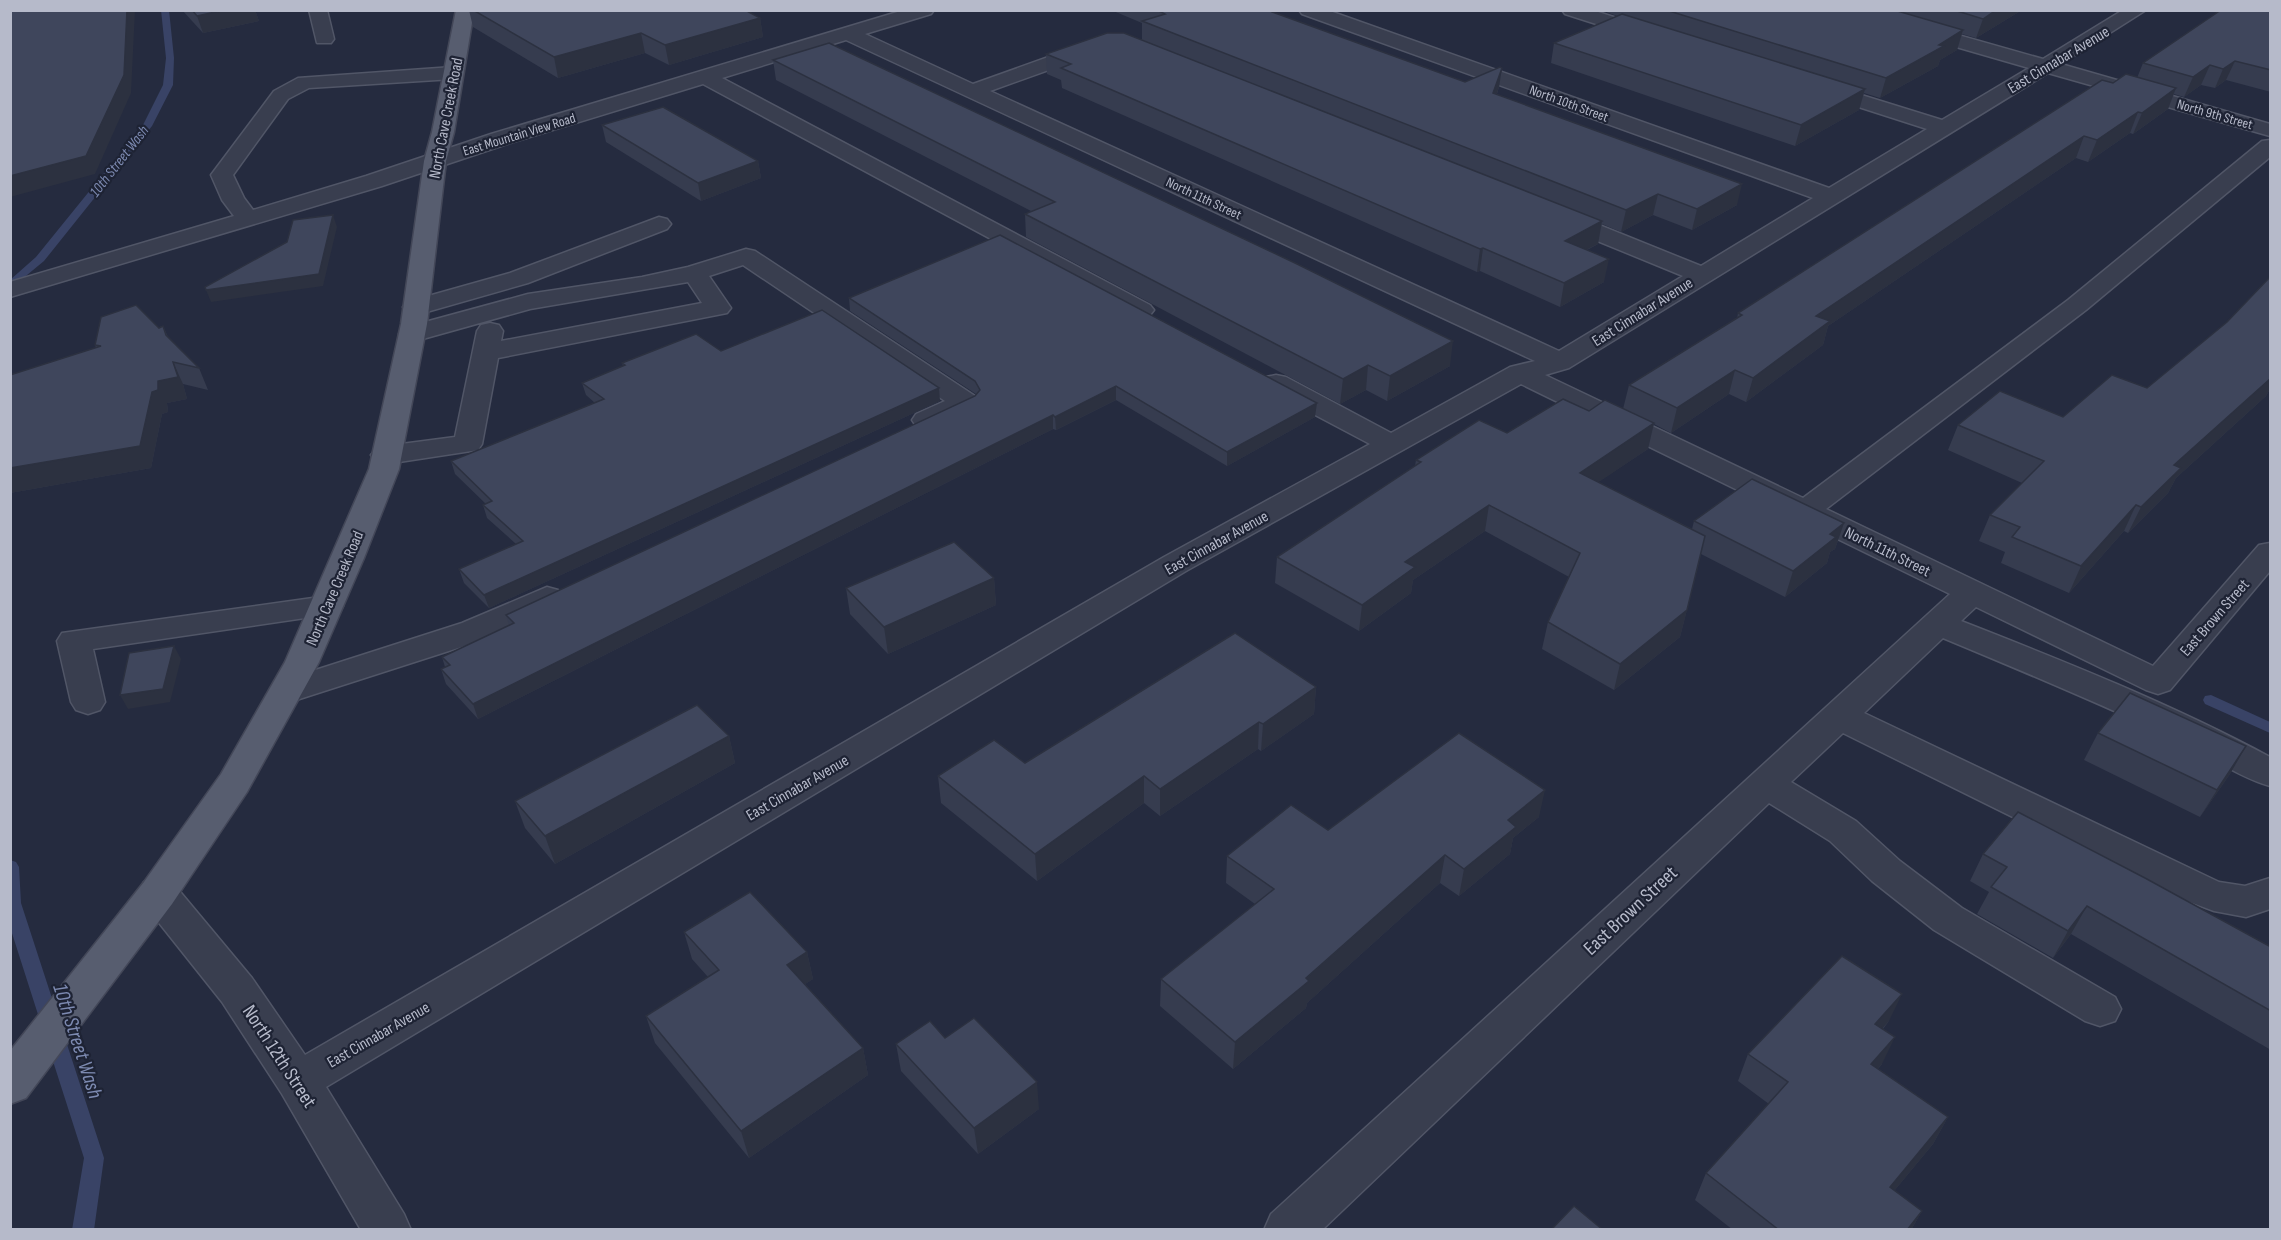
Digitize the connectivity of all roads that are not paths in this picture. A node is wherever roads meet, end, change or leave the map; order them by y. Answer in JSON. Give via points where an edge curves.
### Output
{"nodes":[{"id":1,"x":318,"y":10,"type":"edge"},
{"id":2,"x":465,"y":10,"type":"edge"},
{"id":3,"x":925,"y":10,"type":"edge"},
{"id":4,"x":1308,"y":10,"type":"edge"},
{"id":5,"x":1571,"y":10,"type":"edge"},
{"id":6,"x":1848,"y":10,"type":"edge"},
{"id":7,"x":2137,"y":10,"type":"edge"},
{"id":8,"x":849,"y":34,"type":"junction"},
{"id":9,"x":324,"y":39,"type":"dead end"},
{"id":10,"x":1662,"y":39,"type":"edge"},
{"id":11,"x":1111,"y":43,"type":"edge"},
{"id":12,"x":2045,"y":66,"type":"junction"},
{"id":13,"x":453,"y":73,"type":"junction"},
{"id":14,"x":706,"y":77,"type":"junction"},
{"id":15,"x":1798,"y":82,"type":"edge"},
{"id":16,"x":971,"y":91,"type":"junction"},
{"id":17,"x":1945,"y":128,"type":"junction"},
{"id":18,"x":2271,"y":130,"type":"edge"},
{"id":19,"x":2271,"y":146,"type":"edge"},
{"id":20,"x":435,"y":161,"type":"junction"},
{"id":21,"x":1830,"y":196,"type":"junction"},
{"id":22,"x":1535,"y":207,"type":"edge"},
{"id":23,"x":248,"y":218,"type":"junction"},
{"id":24,"x":658,"y":224,"type":"dead end"},
{"id":25,"x":694,"y":273,"type":"junction"},
{"id":26,"x":1702,"y":274,"type":"junction"},
{"id":27,"x":10,"y":290,"type":"edge"},
{"id":28,"x":494,"y":311,"type":"junction"},
{"id":29,"x":414,"y":321,"type":"junction"},
{"id":30,"x":1165,"y":323,"type":"edge"},
{"id":31,"x":486,"y":352,"type":"junction"},
{"id":32,"x":1560,"y":362,"type":"junction"},
{"id":33,"x":1520,"y":373,"type":"junction"},
{"id":34,"x":1260,"y":374,"type":"edge"},
{"id":35,"x":901,"y":432,"type":"edge"},
{"id":36,"x":1390,"y":444,"type":"junction"},
{"id":37,"x":386,"y":455,"type":"junction"},
{"id":38,"x":1805,"y":511,"type":"junction"},
{"id":39,"x":2271,"y":552,"type":"edge"},
{"id":40,"x":570,"y":586,"type":"edge"},
{"id":41,"x":1972,"y":592,"type":"junction"},
{"id":42,"x":327,"y":606,"type":"junction"},
{"id":43,"x":1938,"y":624,"type":"junction"},
{"id":44,"x":2158,"y":682,"type":"joint"},
{"id":45,"x":286,"y":691,"type":"junction"},
{"id":46,"x":88,"y":702,"type":"dead end"},
{"id":47,"x":1838,"y":716,"type":"junction"},
{"id":48,"x":2271,"y":773,"type":"edge"},
{"id":49,"x":1766,"y":784,"type":"junction"},
{"id":50,"x":158,"y":893,"type":"junction"},
{"id":51,"x":2271,"y":893,"type":"edge"},
{"id":52,"x":2100,"y":1009,"type":"dead end"},
{"id":53,"x":298,"y":1081,"type":"junction"},
{"id":54,"x":10,"y":1085,"type":"edge"},
{"id":55,"x":387,"y":1230,"type":"edge"},
{"id":56,"x":1288,"y":1230,"type":"edge"}],
"edges":[{"from":1,"to":9,"type":"street"},
{"from":2,"to":13,"type":"main road","name":"North Cave Creek Road"},
{"from":3,"to":8,"type":"street","name":"East Mountain View Road"},
{"from":4,"to":21,"type":"street","name":"North 10th Street"},
{"from":5,"to":10,"type":"street"},
{"from":6,"to":12,"type":"street","name":"North 9th Street"},
{"from":7,"to":12,"type":"street","name":"East Cinnabar Avenue"},
{"from":8,"to":14,"type":"street","name":"East Mountain View Road"},
{"from":8,"to":16,"type":"street","name":"North 11th Street"},
{"from":11,"to":16,"type":"street"},
{"from":12,"to":17,"type":"street","name":"East Cinnabar Avenue"},
{"from":12,"to":18,"type":"street","name":"North 9th Street"},
{"from":13,"to":20,"type":"main road","name":"North Cave Creek Road"},
{"from":13,"to":23,"type":"street","via":[[304,82],[281,95],[222,176],[233,200]]},
{"from":14,"to":20,"type":"street","name":"East Mountain View Road"},
{"from":14,"to":30,"type":"street"},
{"from":15,"to":17,"type":"street"},
{"from":16,"to":32,"type":"street","name":"North 11th Street"},
{"from":17,"to":21,"type":"street","name":"East Cinnabar Avenue"},
{"from":19,"to":38,"type":"street","via":[[2077,305]]},
{"from":20,"to":23,"type":"street","name":"East Mountain View Road"},
{"from":20,"to":29,"type":"main road","name":"North Cave Creek Road"},
{"from":21,"to":26,"type":"street","name":"East Cinnabar Avenue"},
{"from":22,"to":26,"type":"street"},
{"from":23,"to":27,"type":"street","name":"East Mountain View Road"},
{"from":24,"to":29,"type":"street"},
{"from":25,"to":28,"type":"street"},
{"from":25,"to":31,"type":"street","via":[[718,308]]},
{"from":25,"to":35,"type":"street","via":[[746,256],[964,402]]},
{"from":26,"to":32,"type":"street","name":"East Cinnabar Avenue"},
{"from":28,"to":29,"type":"street"},
{"from":28,"to":31,"type":"street"},
{"from":29,"to":37,"type":"main road","name":"North Cave Creek Road"},
{"from":31,"to":37,"type":"street","via":[[468,444]]},
{"from":32,"to":33,"type":"street","name":"East Cinnabar Avenue"},
{"from":33,"to":36,"type":"street","name":"East Cinnabar Avenue"},
{"from":33,"to":38,"type":"street","name":"North 11th Street"},
{"from":34,"to":36,"type":"street"},
{"from":36,"to":53,"type":"street","name":"East Cinnabar Avenue","via":[[1165,570]]},
{"from":37,"to":42,"type":"main road","name":"North Cave Creek Road","via":[[384,469]]},
{"from":38,"to":41,"type":"street","name":"North 11th Street"},
{"from":39,"to":44,"type":"street","name":"East Brown Street"},
{"from":40,"to":45,"type":"street","via":[[474,631]]},
{"from":41,"to":43,"type":"street","name":"East Brown Street"},
{"from":41,"to":44,"type":"street","name":"North 11th Street"},
{"from":42,"to":45,"type":"main road","name":"North Cave Creek Road"},
{"from":42,"to":46,"type":"street","via":[[74,641]]},
{"from":43,"to":47,"type":"street","name":"East Brown Street"},
{"from":43,"to":48,"type":"street","via":[[2087,684],[2216,742]]},
{"from":45,"to":50,"type":"main road","name":"North Cave Creek Road","via":[[234,783]]},
{"from":47,"to":49,"type":"street","name":"East Brown Street"},
{"from":47,"to":51,"type":"street","via":[[2214,896],[2246,902]]},
{"from":49,"to":52,"type":"street","via":[[1843,831],[1948,920]]},
{"from":49,"to":56,"type":"street","name":"East Brown Street"},
{"from":50,"to":53,"type":"street","name":"North 12th Street","via":[[237,990]]},
{"from":50,"to":54,"type":"main road","name":"North Cave Creek Road"},
{"from":53,"to":55,"type":"street","name":"North 12th Street"}]}
